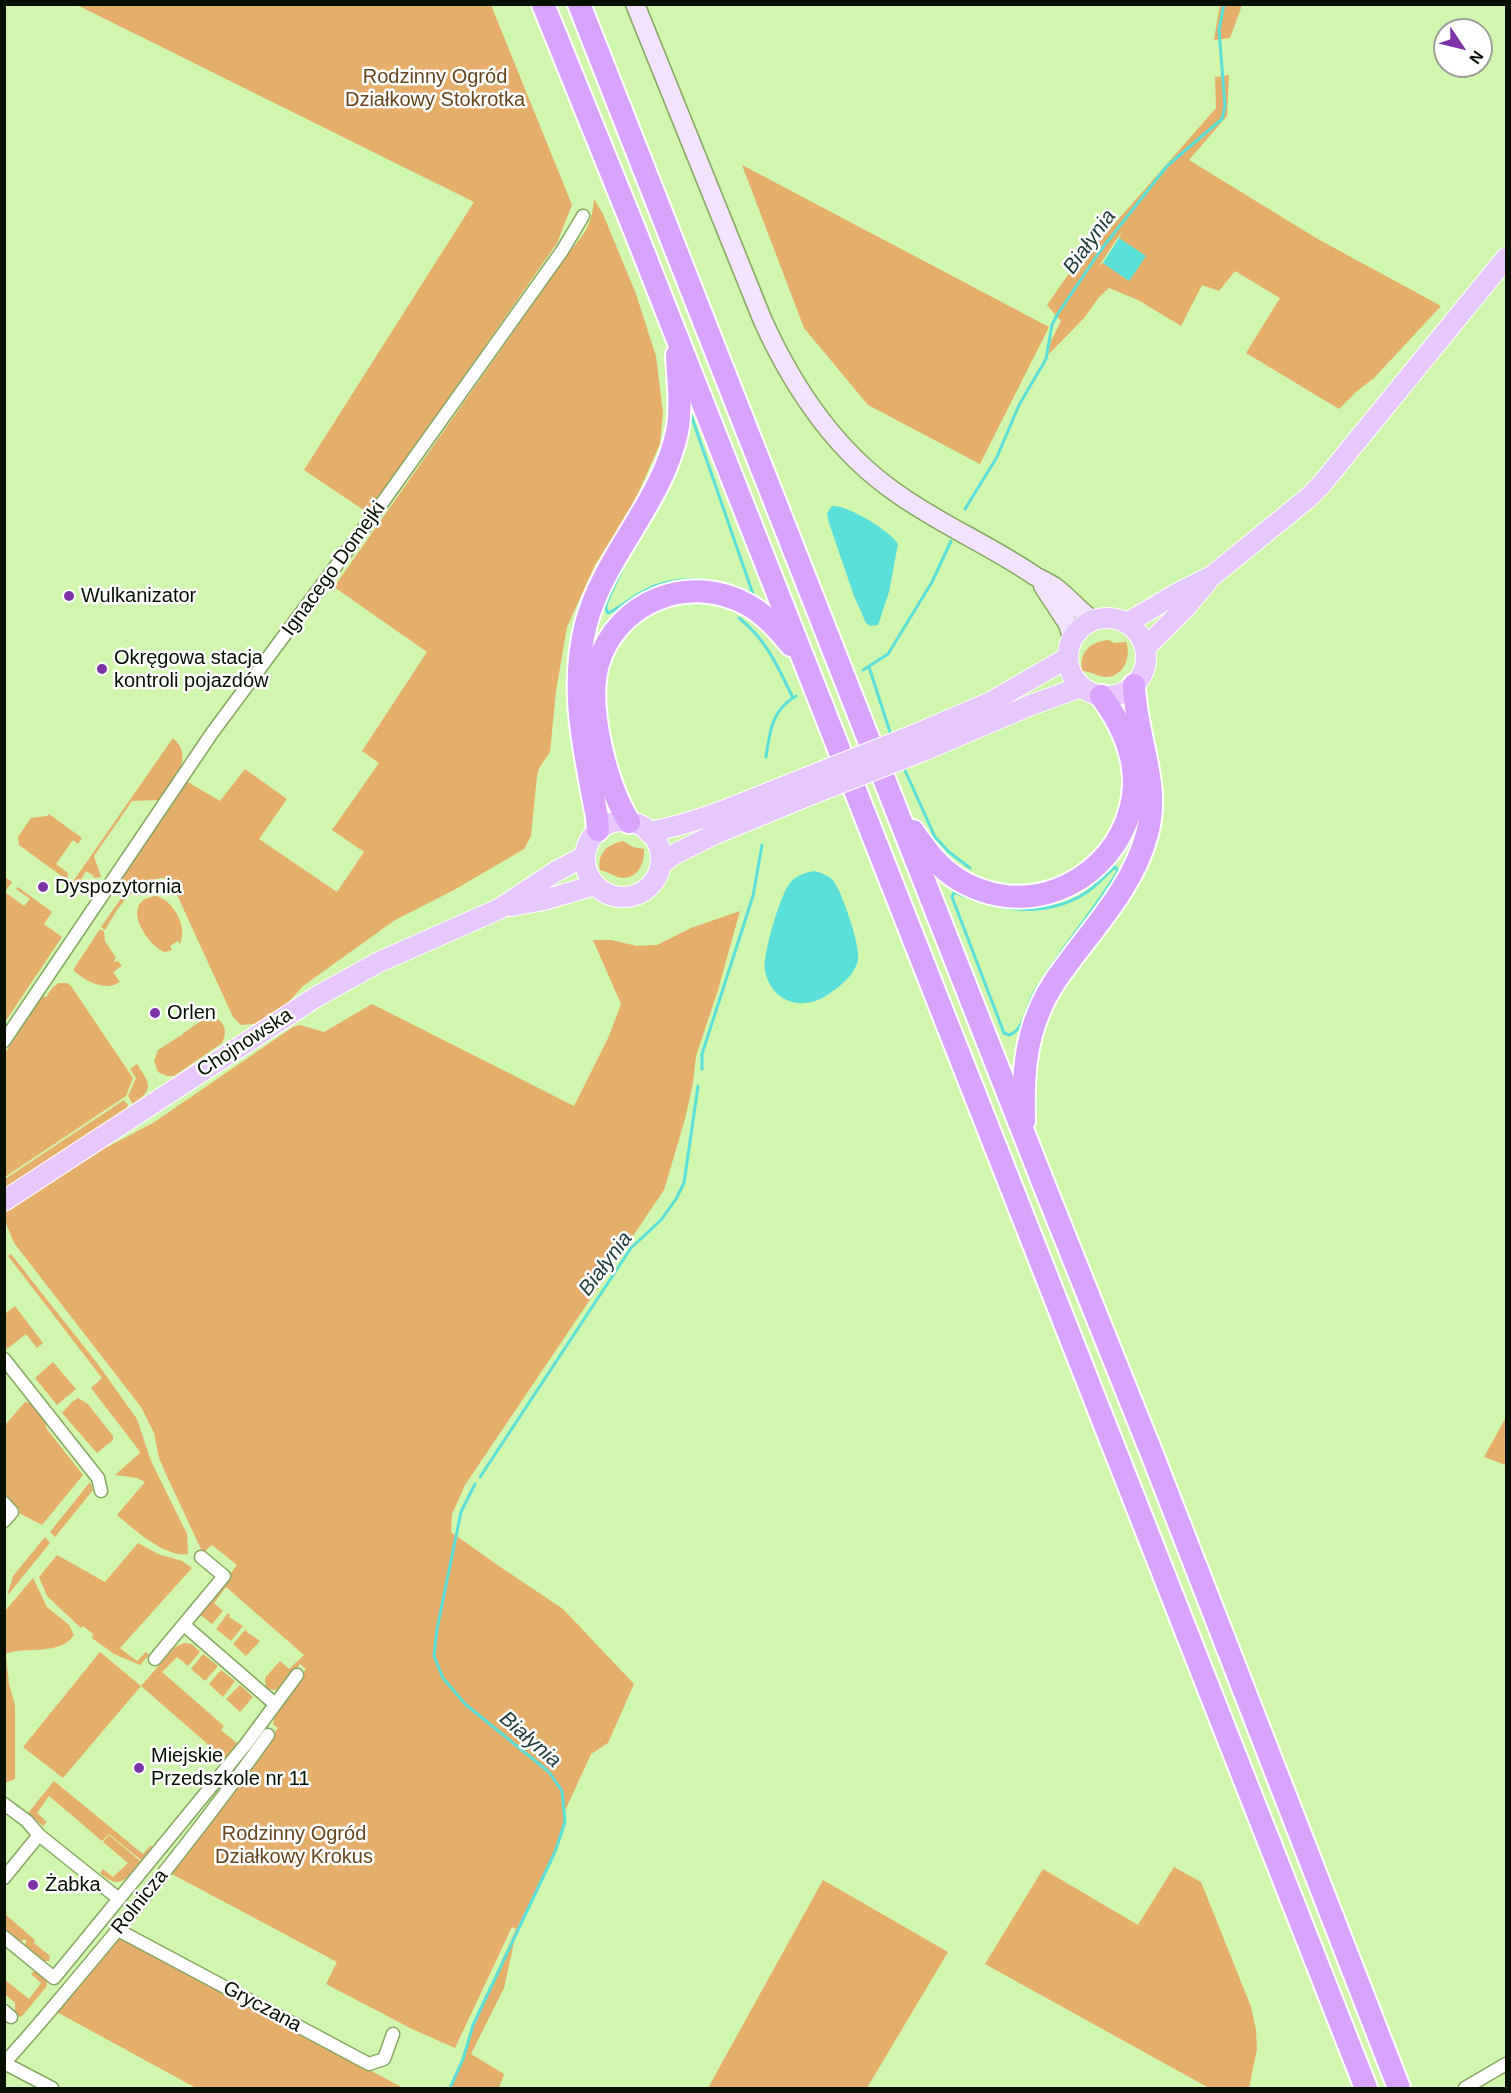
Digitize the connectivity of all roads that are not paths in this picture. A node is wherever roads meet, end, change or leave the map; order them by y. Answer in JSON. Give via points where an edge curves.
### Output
{"nodes":[{"id":1,"x":543,"y":4,"type":"edge"},
{"id":2,"x":579,"y":4,"type":"edge"},
{"id":3,"x":635,"y":4,"type":"edge"},
{"id":4,"x":583,"y":216,"type":"dead end"},
{"id":5,"x":1506,"y":258,"type":"edge"},
{"id":6,"x":675,"y":336,"type":"junction"},
{"id":7,"x":1212,"y":576,"type":"junction"},
{"id":8,"x":1037,"y":577,"type":"junction"},
{"id":9,"x":1092,"y":620,"type":"junction"},
{"id":10,"x":1127,"y":623,"type":"junction"},
{"id":11,"x":1072,"y":638,"type":"junction"},
{"id":12,"x":1145,"y":648,"type":"junction"},
{"id":13,"x":1067,"y":658,"type":"junction"},
{"id":14,"x":803,"y":660,"type":"junction"},
{"id":15,"x":1134,"y":685,"type":"junction"},
{"id":16,"x":1091,"y":692,"type":"junction"},
{"id":17,"x":919,"y":743,"type":"junction"},
{"id":18,"x":807,"y":787,"type":"junction"},
{"id":19,"x":893,"y":800,"type":"junction"},
{"id":20,"x":639,"y":827,"type":"junction"},
{"id":21,"x":598,"y":830,"type":"junction"},
{"id":22,"x":585,"y":856,"type":"junction"},
{"id":23,"x":660,"y":865,"type":"junction"},
{"id":24,"x":596,"y":885,"type":"junction"},
{"id":25,"x":499,"y":909,"type":"junction"},
{"id":26,"x":4,"y":1041,"type":"edge"},
{"id":27,"x":1024,"y":1135,"type":"junction"},
{"id":28,"x":4,"y":1201,"type":"edge"},
{"id":29,"x":4,"y":1359,"type":"edge"},
{"id":30,"x":101,"y":1491,"type":"dead end"},
{"id":31,"x":201,"y":1557,"type":"dead end"},
{"id":32,"x":184,"y":1624,"type":"junction"},
{"id":33,"x":154,"y":1659,"type":"dead end"},
{"id":34,"x":297,"y":1675,"type":"dead end"},
{"id":35,"x":275,"y":1704,"type":"junction"},
{"id":36,"x":268,"y":1735,"type":"dead end"},
{"id":37,"x":4,"y":1804,"type":"edge"},
{"id":38,"x":39,"y":1835,"type":"junction"},
{"id":39,"x":4,"y":1878,"type":"edge"},
{"id":40,"x":117,"y":1902,"type":"junction"},
{"id":41,"x":134,"y":1910,"type":"junction"},
{"id":42,"x":118,"y":1930,"type":"junction"},
{"id":43,"x":4,"y":1937,"type":"edge"},
{"id":44,"x":393,"y":2034,"type":"dead end"},
{"id":45,"x":4,"y":2063,"type":"edge"},
{"id":46,"x":1506,"y":2064,"type":"edge"},
{"id":47,"x":52,"y":2088,"type":"edge"},
{"id":48,"x":1366,"y":2088,"type":"edge"},
{"id":49,"x":1399,"y":2088,"type":"edge"},
{"id":50,"x":1465,"y":2088,"type":"edge"}],
"edges":[{"from":1,"to":6,"type":"highway"},
{"from":2,"to":19,"type":"highway"},
{"from":3,"to":8,"type":"main road","via":[[763,321],[803,396],[842,444],[893,491]]},
{"from":4,"to":26,"type":"street","name":"Ignacego Domejki","via":[[384,501],[206,742]]},
{"from":5,"to":7,"type":"main road","via":[[1321,485]]},
{"from":6,"to":14,"type":"highway"},
{"from":6,"to":21,"type":"highway","via":[[679,412],[669,460],[595,598],[581,645],[579,722]]},
{"from":7,"to":10,"type":"main road"},
{"from":7,"to":12,"type":"main road"},
{"from":8,"to":9,"type":"main road","via":[[1055,587]]},
{"from":8,"to":11,"type":"main road","via":[[1064,617]]},
{"from":9,"to":10,"type":"main road","via":[[1113,618]]},
{"from":9,"to":11,"type":"main road"},
{"from":10,"to":12,"type":"main road"},
{"from":11,"to":13,"type":"main road"},
{"from":12,"to":15,"type":"main road","via":[[1144,668]]},
{"from":13,"to":16,"type":"main road","via":[[1070,672]]},
{"from":13,"to":17,"type":"main road"},
{"from":14,"to":20,"type":"highway","via":[[776,627],[750,605],[718,593],[698,590],[668,594],[640,606],[624,619],[612,633],[598,664],[593,700],[613,788],[622,811]]},
{"from":14,"to":48,"type":"highway"},
{"from":15,"to":16,"type":"main road","via":[[1117,695]]},
{"from":15,"to":27,"type":"highway","via":[[1135,708],[1151,780],[1152,811],[1147,835],[1116,900],[1040,1007],[1027,1050]]},
{"from":16,"to":17,"type":"main road","via":[[1032,705]]},
{"from":16,"to":19,"type":"highway","via":[[1120,726],[1134,785],[1130,810],[1112,849],[1081,879],[1049,893],[1018,897],[973,887],[940,865]]},
{"from":17,"to":18,"type":"main road","bridge":true},
{"from":18,"to":20,"type":"main road","via":[[687,822]]},
{"from":18,"to":23,"type":"main road"},
{"from":19,"to":27,"type":"highway"},
{"from":20,"to":21,"type":"main road","via":[[612,823]]},
{"from":20,"to":23,"type":"main road","via":[[658,847]]},
{"from":21,"to":22,"type":"main road","via":[[588,843]]},
{"from":22,"to":24,"type":"main road","via":[[588,875]]},
{"from":22,"to":25,"type":"main road","name":"Chojnowska"},
{"from":23,"to":24,"type":"main road","via":[[652,884],[633,896],[611,896]]},
{"from":24,"to":25,"type":"main road","name":"Chojnowska"},
{"from":25,"to":28,"type":"main road","name":"Chojnowska","via":[[388,957],[316,998]]},
{"from":27,"to":49,"type":"highway"},
{"from":29,"to":30,"type":"street","via":[[98,1478]]},
{"from":31,"to":32,"type":"street","via":[[224,1576]]},
{"from":32,"to":33,"type":"street"},
{"from":32,"to":35,"type":"street"},
{"from":34,"to":35,"type":"street"},
{"from":35,"to":40,"type":"street"},
{"from":36,"to":41,"type":"street","name":"Rolnicza"},
{"from":37,"to":38,"type":"street"},
{"from":38,"to":39,"type":"street"},
{"from":38,"to":40,"type":"street"},
{"from":40,"to":41,"type":"street"},
{"from":40,"to":43,"type":"street","via":[[54,1978]]},
{"from":41,"to":42,"type":"street","name":"Rolnicza"},
{"from":42,"to":44,"type":"street","name":"Gryczana","via":[[369,2064],[384,2059]]},
{"from":42,"to":45,"type":"street","name":"Rolnicza"},
{"from":45,"to":47,"type":"street"},
{"from":46,"to":50,"type":"street"}]}
